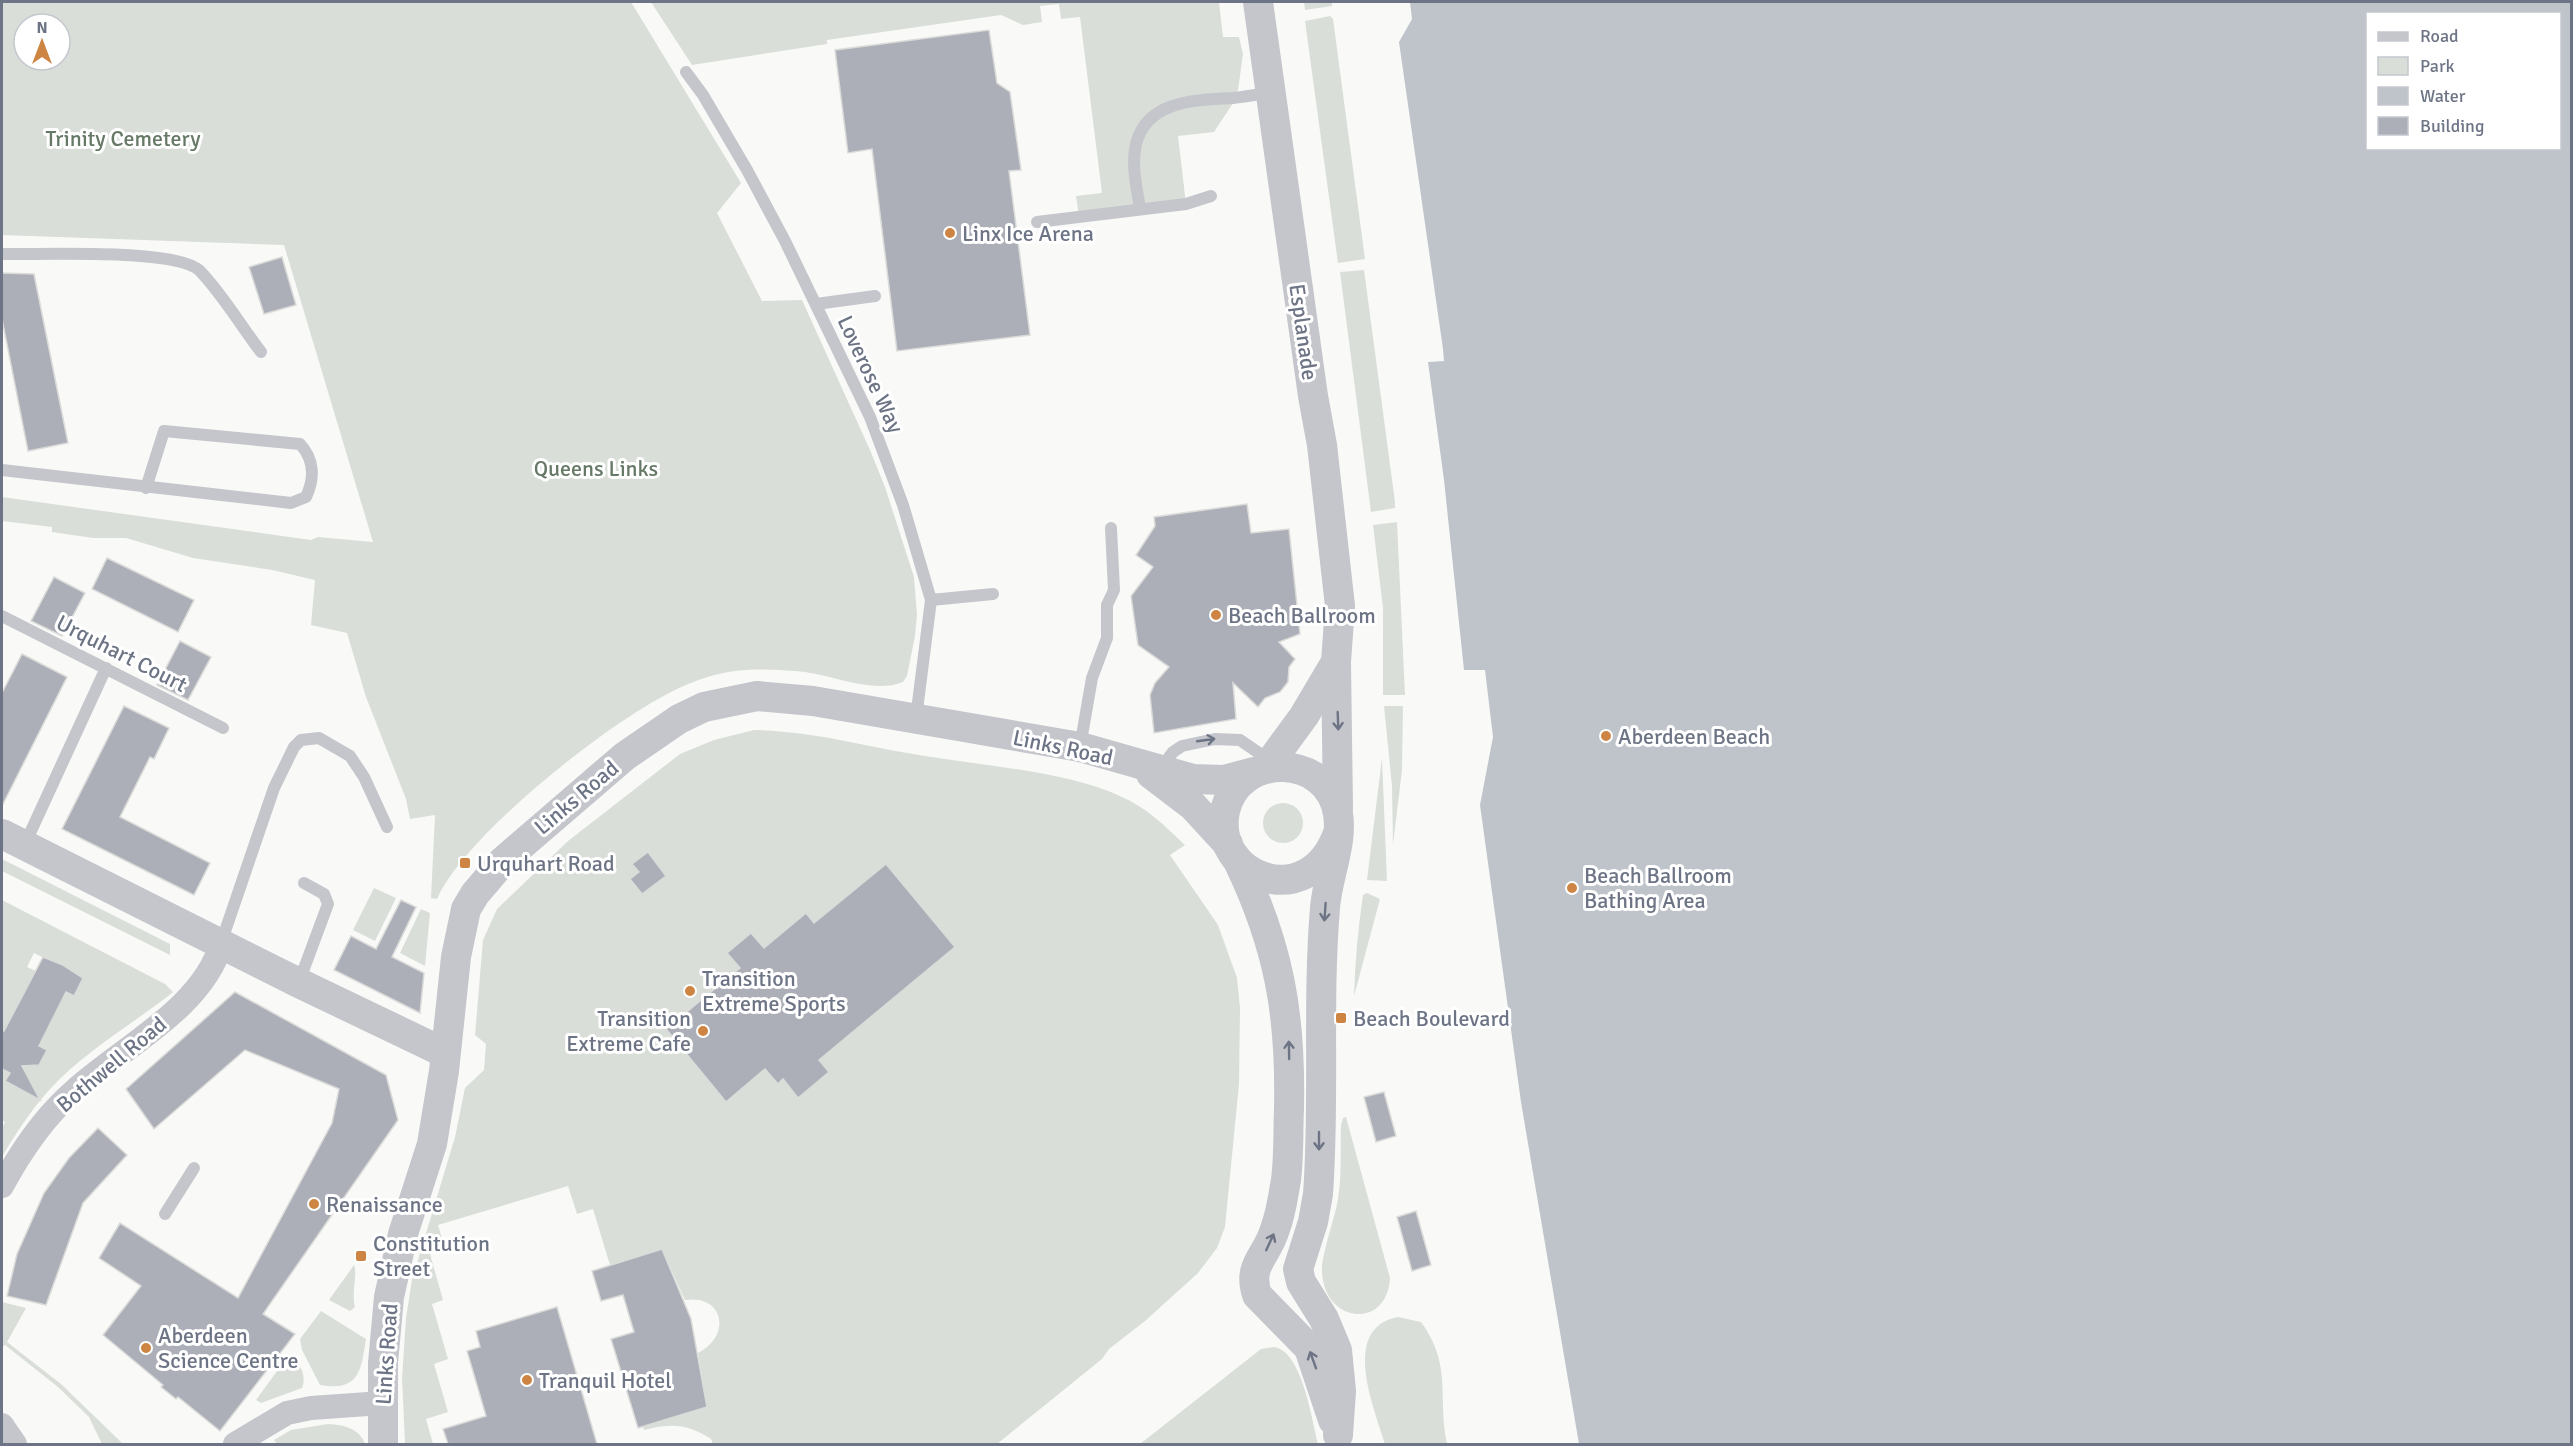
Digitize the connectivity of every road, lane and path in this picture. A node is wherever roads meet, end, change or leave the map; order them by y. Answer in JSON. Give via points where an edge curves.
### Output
{"nodes":[{"id":1,"x":1258,"y":2,"type":"edge"},
{"id":2,"x":686,"y":72,"type":"dead end"},
{"id":3,"x":1270,"y":93,"type":"junction"},
{"id":4,"x":1211,"y":196,"type":"dead end"},
{"id":5,"x":1140,"y":209,"type":"junction"},
{"id":6,"x":1037,"y":222,"type":"dead end"},
{"id":7,"x":2,"y":254,"type":"edge"},
{"id":8,"x":875,"y":296,"type":"dead end"},
{"id":9,"x":816,"y":304,"type":"junction"},
{"id":10,"x":261,"y":352,"type":"dead end"},
{"id":11,"x":2,"y":470,"type":"edge"},
{"id":12,"x":146,"y":488,"type":"junction"},
{"id":13,"x":1111,"y":528,"type":"dead end"},
{"id":14,"x":993,"y":594,"type":"dead end"},
{"id":15,"x":930,"y":600,"type":"junction"},
{"id":16,"x":2,"y":616,"type":"edge"},
{"id":17,"x":1336,"y":662,"type":"junction"},
{"id":18,"x":106,"y":668,"type":"junction"},
{"id":19,"x":916,"y":719,"type":"junction"},
{"id":20,"x":223,"y":728,"type":"dead end"},
{"id":21,"x":1080,"y":747,"type":"junction"},
{"id":22,"x":1146,"y":767,"type":"junction"},
{"id":23,"x":1268,"y":767,"type":"junction"},
{"id":24,"x":1338,"y":824,"type":"junction"},
{"id":25,"x":387,"y":827,"type":"dead end"},
{"id":26,"x":13,"y":840,"type":"edge"},
{"id":27,"x":1233,"y":853,"type":"junction"},
{"id":28,"x":304,"y":883,"type":"dead end"},
{"id":29,"x":221,"y":944,"type":"junction"},
{"id":30,"x":299,"y":983,"type":"junction"},
{"id":31,"x":445,"y":1053,"type":"junction"},
{"id":32,"x":194,"y":1168,"type":"dead end"},
{"id":33,"x":2,"y":1186,"type":"edge"},
{"id":34,"x":165,"y":1214,"type":"dead end"},
{"id":35,"x":382,"y":1403,"type":"junction"},
{"id":36,"x":2,"y":1425,"type":"edge"},
{"id":37,"x":1339,"y":1440,"type":"edge"},
{"id":38,"x":15,"y":1444,"type":"edge"},
{"id":39,"x":236,"y":1444,"type":"edge"},
{"id":40,"x":383,"y":1444,"type":"edge"}],
"edges":[{"from":1,"to":3,"type":"street","name":"Esplanade"},
{"from":2,"to":9,"type":"lane","name":"Loverose Way","via":[[747,170]]},
{"from":3,"to":5,"type":"lane","via":[[1188,100],[1154,115],[1136,144],[1134,162]]},
{"from":3,"to":17,"type":"street","name":"Esplanade","via":[[1338,576],[1341,627]]},
{"from":4,"to":5,"type":"lane","via":[[1186,204]]},
{"from":5,"to":6,"type":"lane"},
{"from":7,"to":10,"type":"lane","via":[[184,261],[199,270]]},
{"from":8,"to":9,"type":"lane"},
{"from":9,"to":15,"type":"lane","name":"Loverose Way","via":[[882,450],[920,555]]},
{"from":11,"to":12,"type":"lane"},
{"from":12,"to":12,"type":"lane","via":[[299,502],[310,489],[312,462],[300,444],[164,431]]},
{"from":13,"to":21,"type":"lane","via":[[1114,590],[1107,605],[1107,638],[1087,697]]},
{"from":14,"to":15,"type":"lane"},
{"from":15,"to":19,"type":"lane","name":"Loverose Way"},
{"from":16,"to":18,"type":"lane","name":"Urquhart Court"},
{"from":17,"to":23,"type":"street","name":"Esplanade"},
{"from":17,"to":24,"type":"street","name":"Esplanade","one_way":true},
{"from":18,"to":20,"type":"lane","name":"Urquhart Court"},
{"from":18,"to":26,"type":"lane"},
{"from":19,"to":21,"type":"street","name":"Links Road"},
{"from":19,"to":31,"type":"street","name":"Links Road","via":[[757,696],[704,707],[650,738],[530,836],[475,894],[461,927]]},
{"from":21,"to":22,"type":"street","name":"Links Road"},
{"from":22,"to":23,"type":"street","name":"Links Road","via":[[1208,781]]},
{"from":22,"to":23,"type":"lane","one_way":true,"via":[[1182,746],[1215,739],[1240,740]]},
{"from":22,"to":27,"type":"street","name":"Links Road","via":[[1193,806]]},
{"from":23,"to":24,"type":"street","via":[[1298,768],[1312,775],[1329,792]]},
{"from":23,"to":27,"type":"street","via":[[1241,782],[1231,796],[1224,828]]},
{"from":24,"to":27,"type":"street","via":[[1326,858],[1305,875],[1288,880],[1252,873]]},
{"from":24,"to":37,"type":"street","one_way":true,"via":[[1325,907],[1318,1194],[1298,1269],[1337,1350],[1341,1391]]},
{"from":25,"to":29,"type":"lane","via":[[350,756],[319,738],[301,740],[274,788]]},
{"from":26,"to":29,"type":"street"},
{"from":37,"to":27,"type":"street","one_way":true,"via":[[1309,1348],[1257,1295],[1252,1276],[1275,1230],[1286,1180],[1289,1033],[1281,980],[1260,907]]},
{"from":28,"to":30,"type":"lane","via":[[324,894],[328,904]]},
{"from":29,"to":30,"type":"street"},
{"from":29,"to":33,"type":"street","name":"Bothwell Road","via":[[213,966],[196,990],[72,1092],[27,1143]]},
{"from":30,"to":31,"type":"street"},
{"from":31,"to":35,"type":"street","name":"Links Road","via":[[431,1150],[403,1234],[389,1297]]},
{"from":32,"to":34,"type":"lane"},
{"from":35,"to":39,"type":"street","via":[[287,1413]]},
{"from":35,"to":40,"type":"street","name":"Links Road"},
{"from":36,"to":38,"type":"street"}]}
